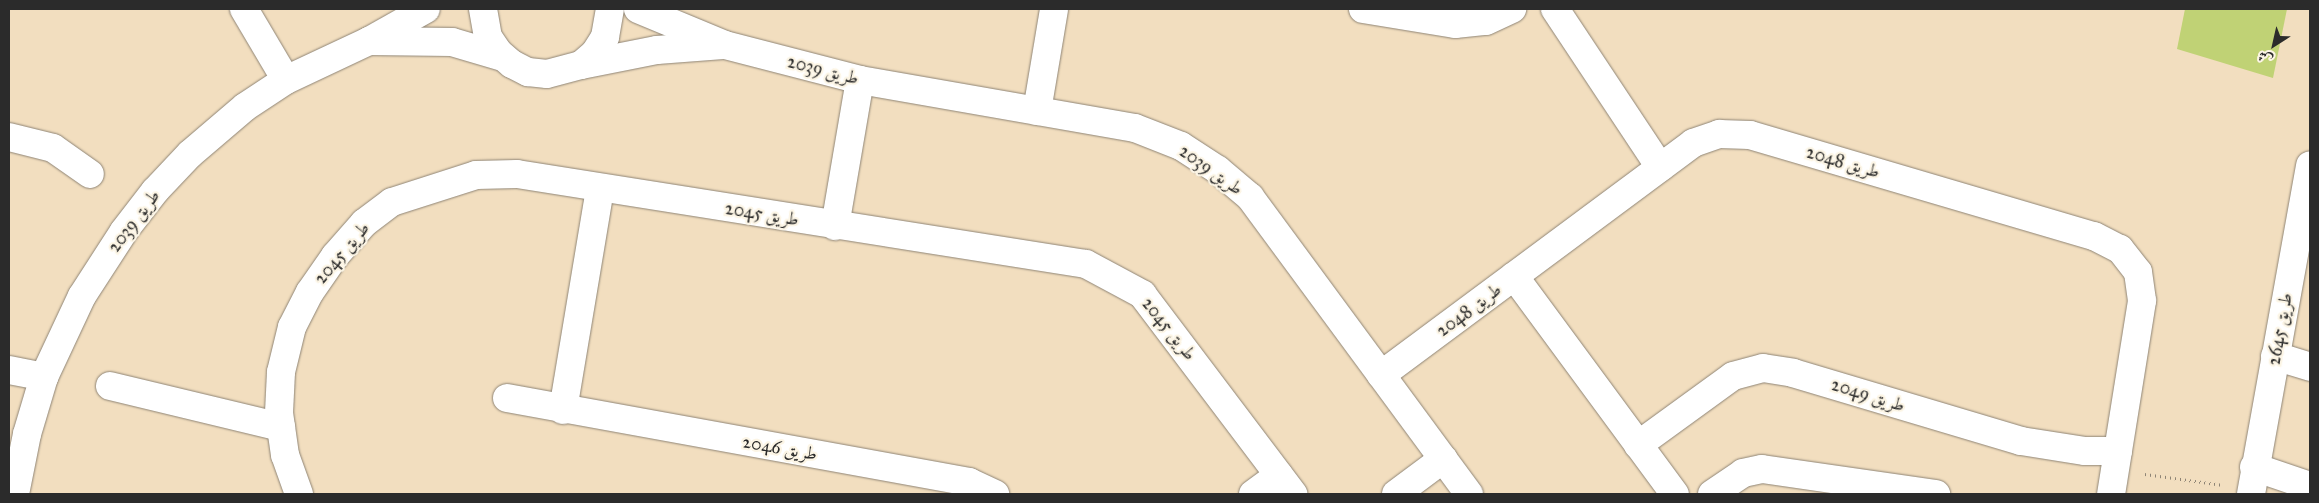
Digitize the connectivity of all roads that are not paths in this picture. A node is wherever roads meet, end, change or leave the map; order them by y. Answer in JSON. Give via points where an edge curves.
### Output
{"nodes":[{"id":1,"x":244,"y":9,"type":"edge"},
{"id":2,"x":426,"y":9,"type":"edge"},
{"id":3,"x":483,"y":9,"type":"edge"},
{"id":4,"x":610,"y":9,"type":"edge"},
{"id":5,"x":638,"y":9,"type":"edge"},
{"id":6,"x":1054,"y":9,"type":"edge"},
{"id":7,"x":1363,"y":9,"type":"edge"},
{"id":8,"x":1512,"y":9,"type":"edge"},
{"id":9,"x":1555,"y":9,"type":"edge"},
{"id":10,"x":369,"y":41,"type":"junction"},
{"id":11,"x":725,"y":45,"type":"junction"},
{"id":12,"x":503,"y":57,"type":"junction"},
{"id":13,"x":581,"y":64,"type":"junction"},
{"id":14,"x":286,"y":80,"type":"junction"},
{"id":15,"x":860,"y":80,"type":"junction"},
{"id":16,"x":1036,"y":111,"type":"junction"},
{"id":17,"x":9,"y":137,"type":"edge"},
{"id":18,"x":2310,"y":165,"type":"edge"},
{"id":19,"x":1660,"y":167,"type":"junction"},
{"id":20,"x":90,"y":174,"type":"dead end"},
{"id":21,"x":600,"y":188,"type":"junction"},
{"id":22,"x":835,"y":226,"type":"junction"},
{"id":23,"x":2303,"y":246,"type":"edge"},
{"id":24,"x":1514,"y":276,"type":"junction"},
{"id":25,"x":2275,"y":356,"type":"junction"},
{"id":26,"x":2310,"y":368,"type":"edge"},
{"id":27,"x":9,"y":370,"type":"edge"},
{"id":28,"x":1381,"y":375,"type":"junction"},
{"id":29,"x":44,"y":377,"type":"junction"},
{"id":30,"x":110,"y":386,"type":"dead end"},
{"id":31,"x":507,"y":398,"type":"dead end"},
{"id":32,"x":563,"y":410,"type":"junction"},
{"id":33,"x":281,"y":427,"type":"junction"},
{"id":34,"x":1638,"y":445,"type":"junction"},
{"id":35,"x":1443,"y":459,"type":"junction"},
{"id":36,"x":2115,"y":471,"type":"edge"},
{"id":37,"x":2252,"y":484,"type":"edge"},
{"id":38,"x":1286,"y":485,"type":"edge"},
{"id":39,"x":2310,"y":486,"type":"edge"},
{"id":40,"x":15,"y":494,"type":"edge"},
{"id":41,"x":298,"y":494,"type":"edge"},
{"id":42,"x":995,"y":494,"type":"edge"},
{"id":43,"x":1253,"y":494,"type":"edge"},
{"id":44,"x":1396,"y":494,"type":"edge"},
{"id":45,"x":1468,"y":494,"type":"edge"},
{"id":46,"x":1675,"y":494,"type":"edge"},
{"id":47,"x":1712,"y":494,"type":"edge"},
{"id":48,"x":1936,"y":494,"type":"edge"}],
"edges":[{"from":1,"to":14,"type":"street"},
{"from":2,"to":10,"type":"street","name":"طريق 2039"},
{"from":3,"to":12,"type":"street","via":[[488,37]]},
{"from":4,"to":13,"type":"street","via":[[605,37]]},
{"from":5,"to":11,"type":"street","name":"طريق 2039"},
{"from":6,"to":16,"type":"street"},
{"from":7,"to":8,"type":"street","via":[[1455,24],[1486,21]]},
{"from":9,"to":19,"type":"street"},
{"from":10,"to":12,"type":"street","name":"طريق 2039","via":[[452,42]]},
{"from":10,"to":14,"type":"street","name":"طريق 2039"},
{"from":11,"to":13,"type":"street","name":"طريق 2039","via":[[656,50]]},
{"from":11,"to":15,"type":"street","name":"طريق 2039"},
{"from":12,"to":13,"type":"street","name":"طريق 2039","via":[[528,72],[546,74]]},
{"from":14,"to":29,"type":"street","name":"طريق 2039","via":[[245,107],[190,154],[155,191],[124,231],[82,296]]},
{"from":15,"to":16,"type":"street","name":"طريق 2039"},
{"from":15,"to":22,"type":"street"},
{"from":16,"to":28,"type":"street","name":"طريق 2039","via":[[1136,128],[1182,146],[1218,170],[1250,197]]},
{"from":17,"to":20,"type":"street","via":[[53,148]]},
{"from":18,"to":23,"type":"street","name":"طريق 2645"},
{"from":19,"to":24,"type":"street","name":"طريق 2048"},
{"from":19,"to":36,"type":"street","name":"طريق 2048","via":[[1693,143],[1719,134],[1750,135],[2094,236],[2120,249],[2138,272],[2142,301]]},
{"from":21,"to":22,"type":"street","name":"طريق 2045"},
{"from":21,"to":32,"type":"street"},
{"from":21,"to":33,"type":"street","name":"طريق 2045","via":[[516,174],[476,174],[392,202],[364,223],[325,271],[292,327],[281,372]]},
{"from":22,"to":38,"type":"street","name":"طريق 2045","via":[[1086,264],[1117,278],[1142,294],[1164,320]]},
{"from":23,"to":25,"type":"street","name":"طريق 2645"},
{"from":24,"to":28,"type":"street","name":"طريق 2048"},
{"from":24,"to":34,"type":"street"},
{"from":25,"to":26,"type":"street"},
{"from":25,"to":37,"type":"street","name":"طريق 2645"},
{"from":27,"to":29,"type":"street"},
{"from":28,"to":35,"type":"street","name":"طريق 2039"},
{"from":29,"to":40,"type":"street","name":"طريق 2039","via":[[27,434]]},
{"from":30,"to":33,"type":"street"},
{"from":31,"to":32,"type":"street","name":"طريق 2046"},
{"from":32,"to":42,"type":"street","name":"طريق 2046","via":[[969,482]]},
{"from":33,"to":41,"type":"street","name":"طريق 2045","via":[[285,455]]},
{"from":34,"to":36,"type":"street","name":"طريق 2049","via":[[1733,376],[1762,368],[1793,373],[2021,440],[2085,451]]},
{"from":34,"to":46,"type":"street"},
{"from":35,"to":44,"type":"street"},
{"from":35,"to":45,"type":"street","name":"طريق 2039"},
{"from":37,"to":39,"type":"street"},
{"from":38,"to":43,"type":"street"},
{"from":47,"to":48,"type":"street","via":[[1743,473],[1762,469]]}]}
